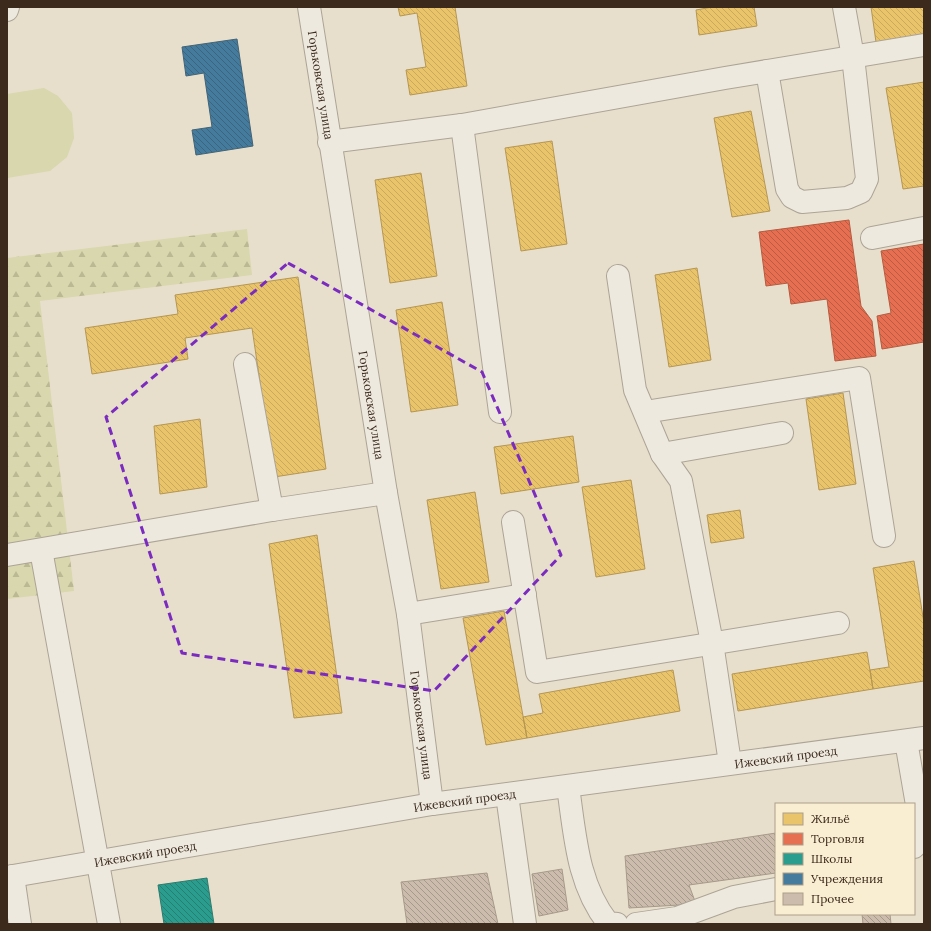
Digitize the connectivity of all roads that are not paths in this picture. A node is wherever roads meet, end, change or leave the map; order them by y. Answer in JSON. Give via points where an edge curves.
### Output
{"nodes":[{"id":1,"x":309,"y":7,"type":"edge"},
{"id":2,"x":844,"y":7,"type":"edge"},
{"id":3,"x":924,"y":45,"type":"edge"},
{"id":4,"x":853,"y":57,"type":"junction"},
{"id":5,"x":766,"y":71,"type":"junction"},
{"id":6,"x":462,"y":125,"type":"junction"},
{"id":7,"x":329,"y":142,"type":"junction"},
{"id":8,"x":924,"y":228,"type":"edge"},
{"id":9,"x":872,"y":238,"type":"dead end"},
{"id":10,"x":618,"y":276,"type":"dead end"},
{"id":11,"x":245,"y":364,"type":"dead end"},
{"id":12,"x":500,"y":412,"type":"dead end"},
{"id":13,"x":645,"y":412,"type":"junction"},
{"id":14,"x":782,"y":433,"type":"dead end"},
{"id":15,"x":662,"y":454,"type":"junction"},
{"id":16,"x":386,"y":493,"type":"junction"},
{"id":17,"x":272,"y":510,"type":"junction"},
{"id":18,"x":513,"y":522,"type":"dead end"},
{"id":19,"x":884,"y":536,"type":"dead end"},
{"id":20,"x":41,"y":550,"type":"junction"},
{"id":21,"x":7,"y":555,"type":"edge"},
{"id":22,"x":524,"y":595,"type":"junction"},
{"id":23,"x":408,"y":614,"type":"junction"},
{"id":24,"x":838,"y":623,"type":"dead end"},
{"id":25,"x":712,"y":643,"type":"junction"},
{"id":26,"x":915,"y":739,"type":"edge"},
{"id":27,"x":730,"y":763,"type":"junction"},
{"id":28,"x":568,"y":787,"type":"junction"},
{"id":29,"x":507,"y":795,"type":"junction"},
{"id":30,"x":432,"y":804,"type":"junction"},
{"id":31,"x":915,"y":845,"type":"edge"},
{"id":32,"x":96,"y":863,"type":"junction"},
{"id":33,"x":10,"y":877,"type":"edge"},
{"id":34,"x":775,"y":890,"type":"edge"},
{"id":35,"x":20,"y":924,"type":"edge"},
{"id":36,"x":109,"y":924,"type":"edge"},
{"id":37,"x":525,"y":924,"type":"edge"},
{"id":38,"x":617,"y":924,"type":"edge"},
{"id":39,"x":636,"y":924,"type":"edge"}],
"edges":[{"from":1,"to":7,"type":"street","name":"Горьковская улица"},
{"from":2,"to":4,"type":"street"},
{"from":3,"to":4,"type":"street"},
{"from":4,"to":5,"type":"street"},
{"from":4,"to":5,"type":"street","via":[[867,179],[861,192],[847,198],[802,202],[792,197],[787,189]]},
{"from":5,"to":6,"type":"street"},
{"from":6,"to":7,"type":"street"},
{"from":6,"to":12,"type":"street"},
{"from":7,"to":16,"type":"street","name":"Горьковская улица"},
{"from":8,"to":9,"type":"street"},
{"from":10,"to":13,"type":"street","via":[[635,390]]},
{"from":11,"to":17,"type":"street"},
{"from":13,"to":15,"type":"street"},
{"from":13,"to":19,"type":"street","via":[[859,378]]},
{"from":14,"to":15,"type":"street"},
{"from":15,"to":25,"type":"street","via":[[681,481]]},
{"from":16,"to":17,"type":"street"},
{"from":16,"to":23,"type":"street","name":"Горьковская улица"},
{"from":17,"to":20,"type":"street"},
{"from":18,"to":22,"type":"street"},
{"from":20,"to":21,"type":"street"},
{"from":20,"to":32,"type":"street"},
{"from":22,"to":23,"type":"street"},
{"from":22,"to":25,"type":"street","via":[[537,672]]},
{"from":23,"to":30,"type":"street","name":"Горьковская улица"},
{"from":24,"to":25,"type":"street"},
{"from":25,"to":27,"type":"street"},
{"from":26,"to":27,"type":"street","name":"Ижевский проезд"},
{"from":26,"to":31,"type":"street","via":[[922,834]]},
{"from":27,"to":28,"type":"street","name":"Ижевский проезд"},
{"from":28,"to":29,"type":"street","name":"Ижевский проезд"},
{"from":28,"to":38,"type":"street","via":[[580,868],[596,908],[608,923]]},
{"from":29,"to":30,"type":"street","name":"Ижевский проезд"},
{"from":29,"to":37,"type":"street"},
{"from":30,"to":32,"type":"street","name":"Ижевский проезд"},
{"from":32,"to":33,"type":"street","name":"Ижевский проезд"},
{"from":32,"to":36,"type":"street"},
{"from":33,"to":35,"type":"street"},
{"from":34,"to":39,"type":"street","via":[[734,897],[677,918]]}]}
